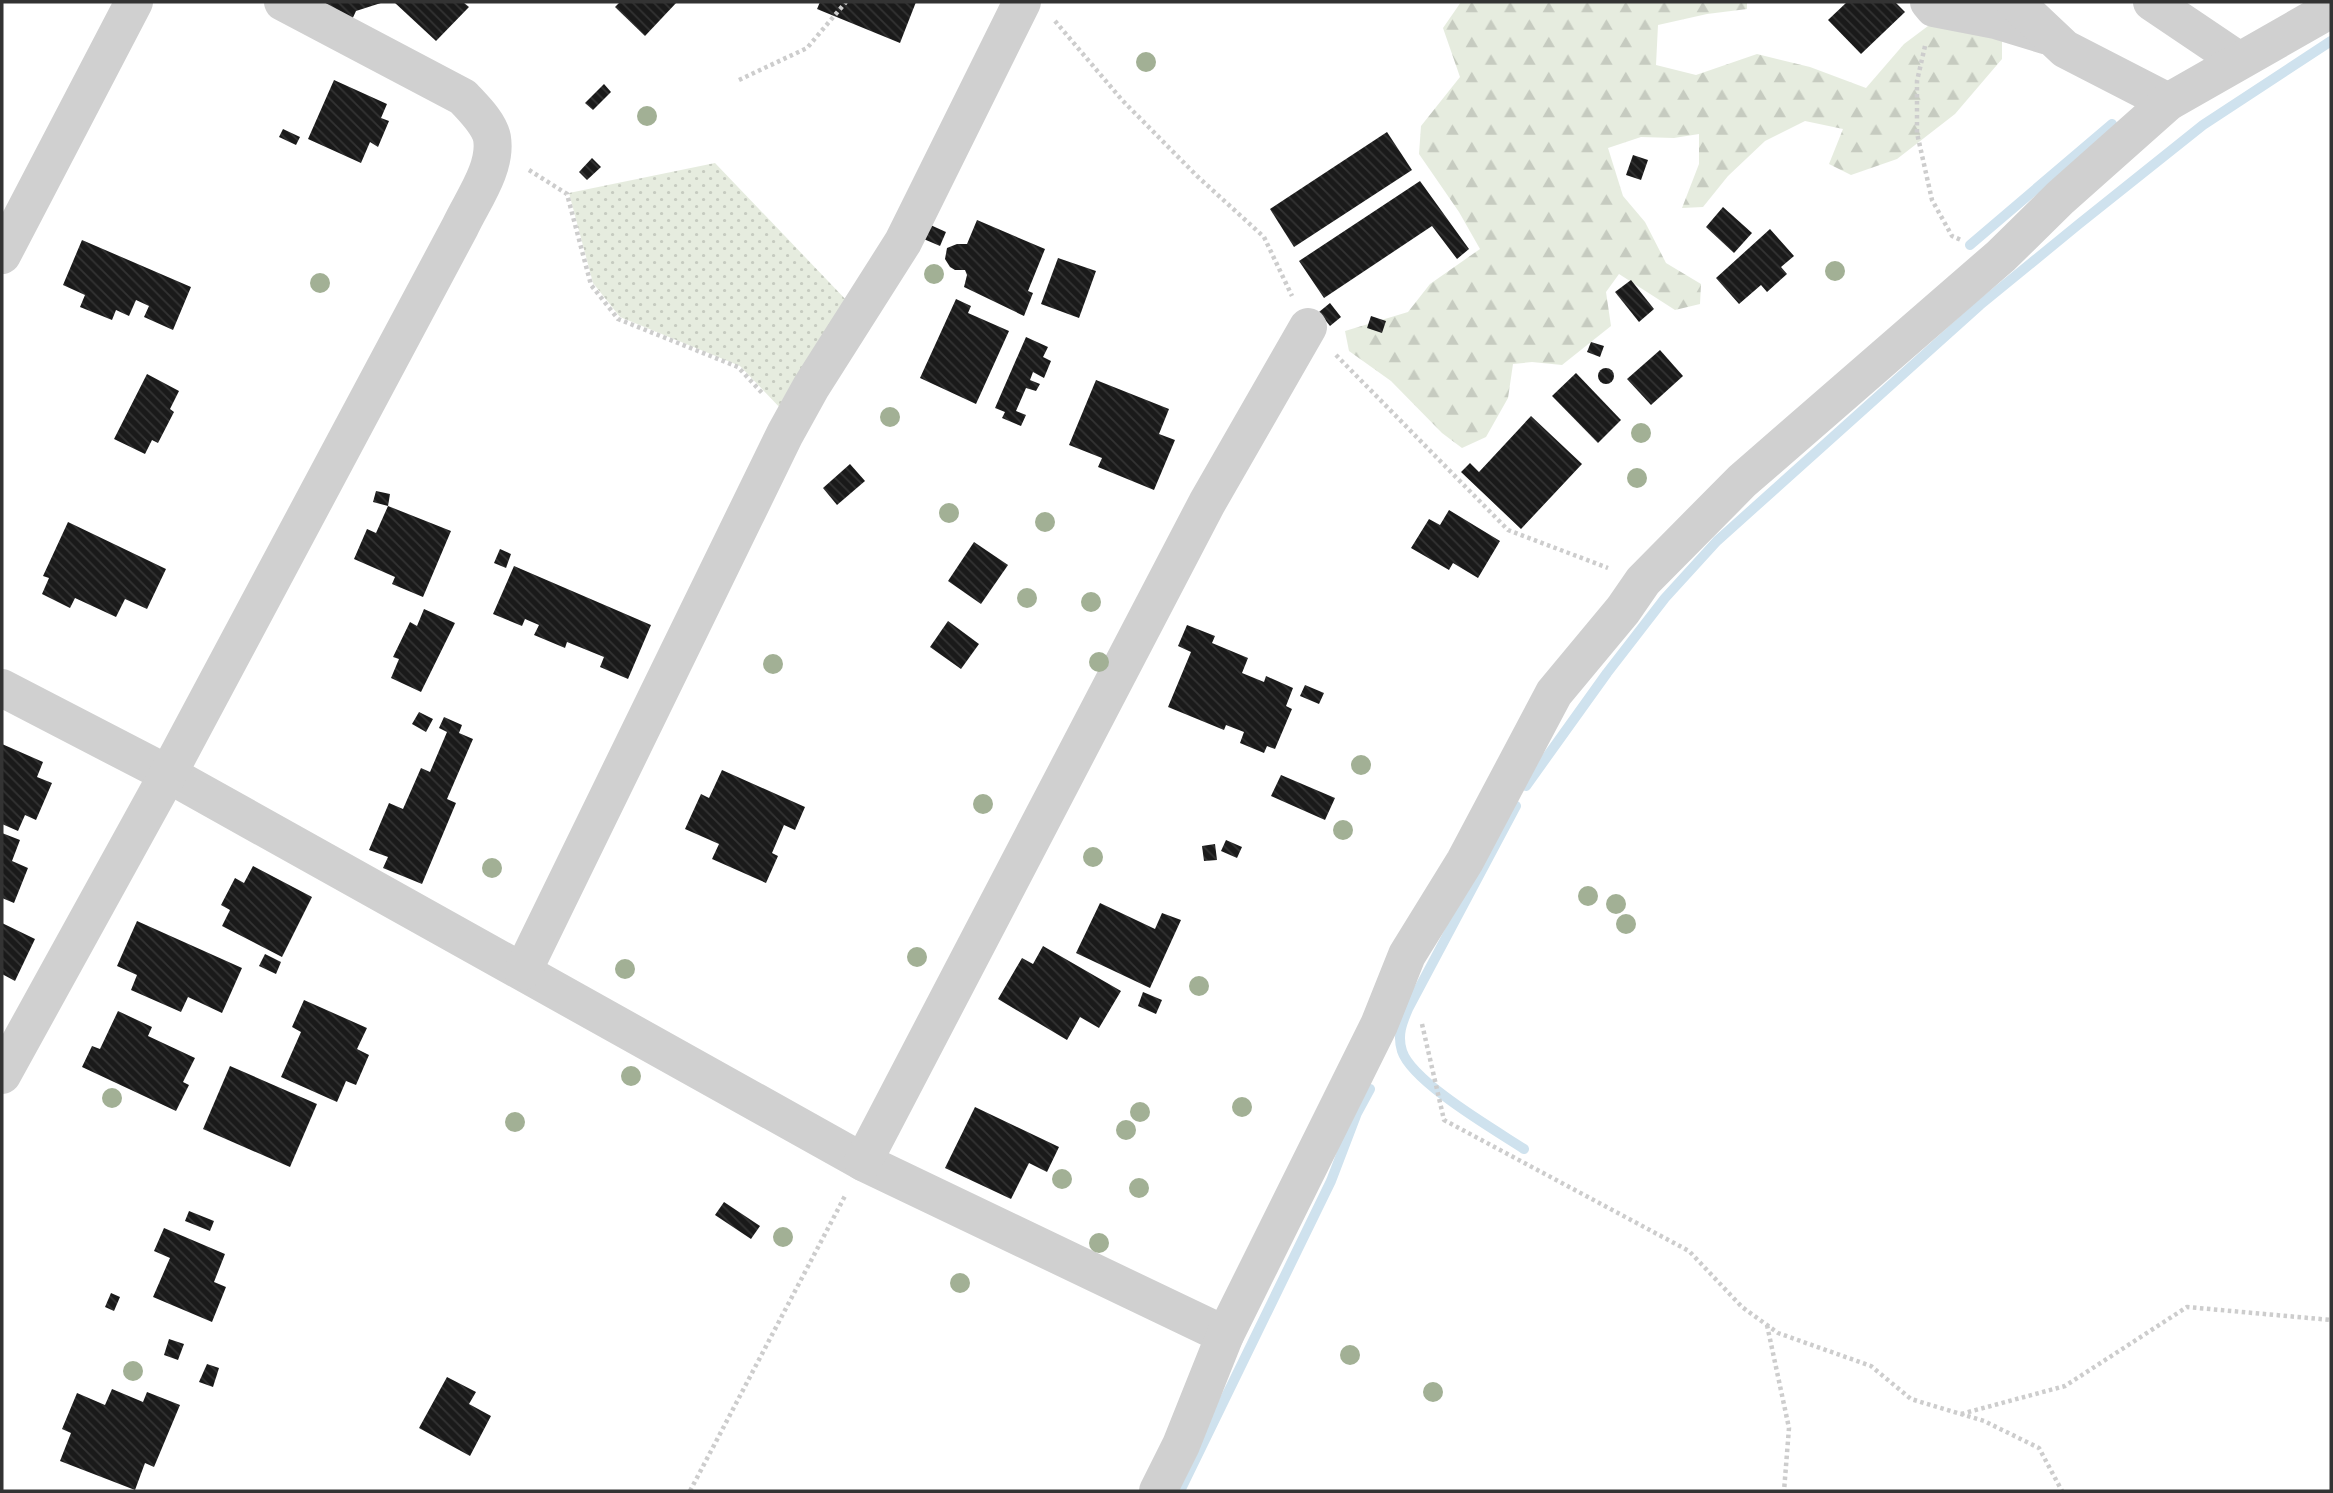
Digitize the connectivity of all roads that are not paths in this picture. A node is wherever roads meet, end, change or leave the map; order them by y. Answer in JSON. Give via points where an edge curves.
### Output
{"nodes":[{"id":1,"x":134,"y":2,"type":"edge"},
{"id":2,"x":283,"y":2,"type":"edge"},
{"id":3,"x":1022,"y":2,"type":"edge"},
{"id":4,"x":2015,"y":2,"type":"edge"},
{"id":5,"x":2152,"y":2,"type":"edge"},
{"id":6,"x":1932,"y":5,"type":"edge"},
{"id":7,"x":2331,"y":9,"type":"edge"},
{"id":8,"x":2054,"y":37,"type":"junction"},
{"id":9,"x":2238,"y":60,"type":"junction"},
{"id":10,"x":2168,"y":102,"type":"junction"},
{"id":11,"x":2,"y":256,"type":"edge"},
{"id":12,"x":1308,"y":327,"type":"dead end"},
{"id":13,"x":2,"y":688,"type":"edge"},
{"id":14,"x":168,"y":774,"type":"junction"},
{"id":15,"x":523,"y":971,"type":"junction"},
{"id":16,"x":2,"y":1075,"type":"edge"},
{"id":17,"x":863,"y":1162,"type":"junction"},
{"id":18,"x":1225,"y":1335,"type":"junction"},
{"id":19,"x":1158,"y":1491,"type":"edge"}],
"edges":[{"from":1,"to":11,"type":"street"},
{"from":2,"to":14,"type":"street","via":[[463,97],[492,137],[489,167]]},
{"from":3,"to":15,"type":"street","via":[[903,242],[785,434]]},
{"from":4,"to":8,"type":"street"},
{"from":5,"to":9,"type":"street"},
{"from":6,"to":8,"type":"street"},
{"from":7,"to":9,"type":"street"},
{"from":8,"to":10,"type":"street","via":[[2065,48]]},
{"from":9,"to":10,"type":"street"},
{"from":10,"to":18,"type":"street","via":[[2001,256],[1742,481],[1643,581],[1554,694],[1465,861],[1407,955],[1379,1025]]},
{"from":12,"to":17,"type":"street","via":[[1208,503]]},
{"from":13,"to":14,"type":"street"},
{"from":14,"to":15,"type":"street"},
{"from":14,"to":16,"type":"street"},
{"from":15,"to":17,"type":"street"},
{"from":17,"to":18,"type":"street"},
{"from":18,"to":19,"type":"street"}]}
